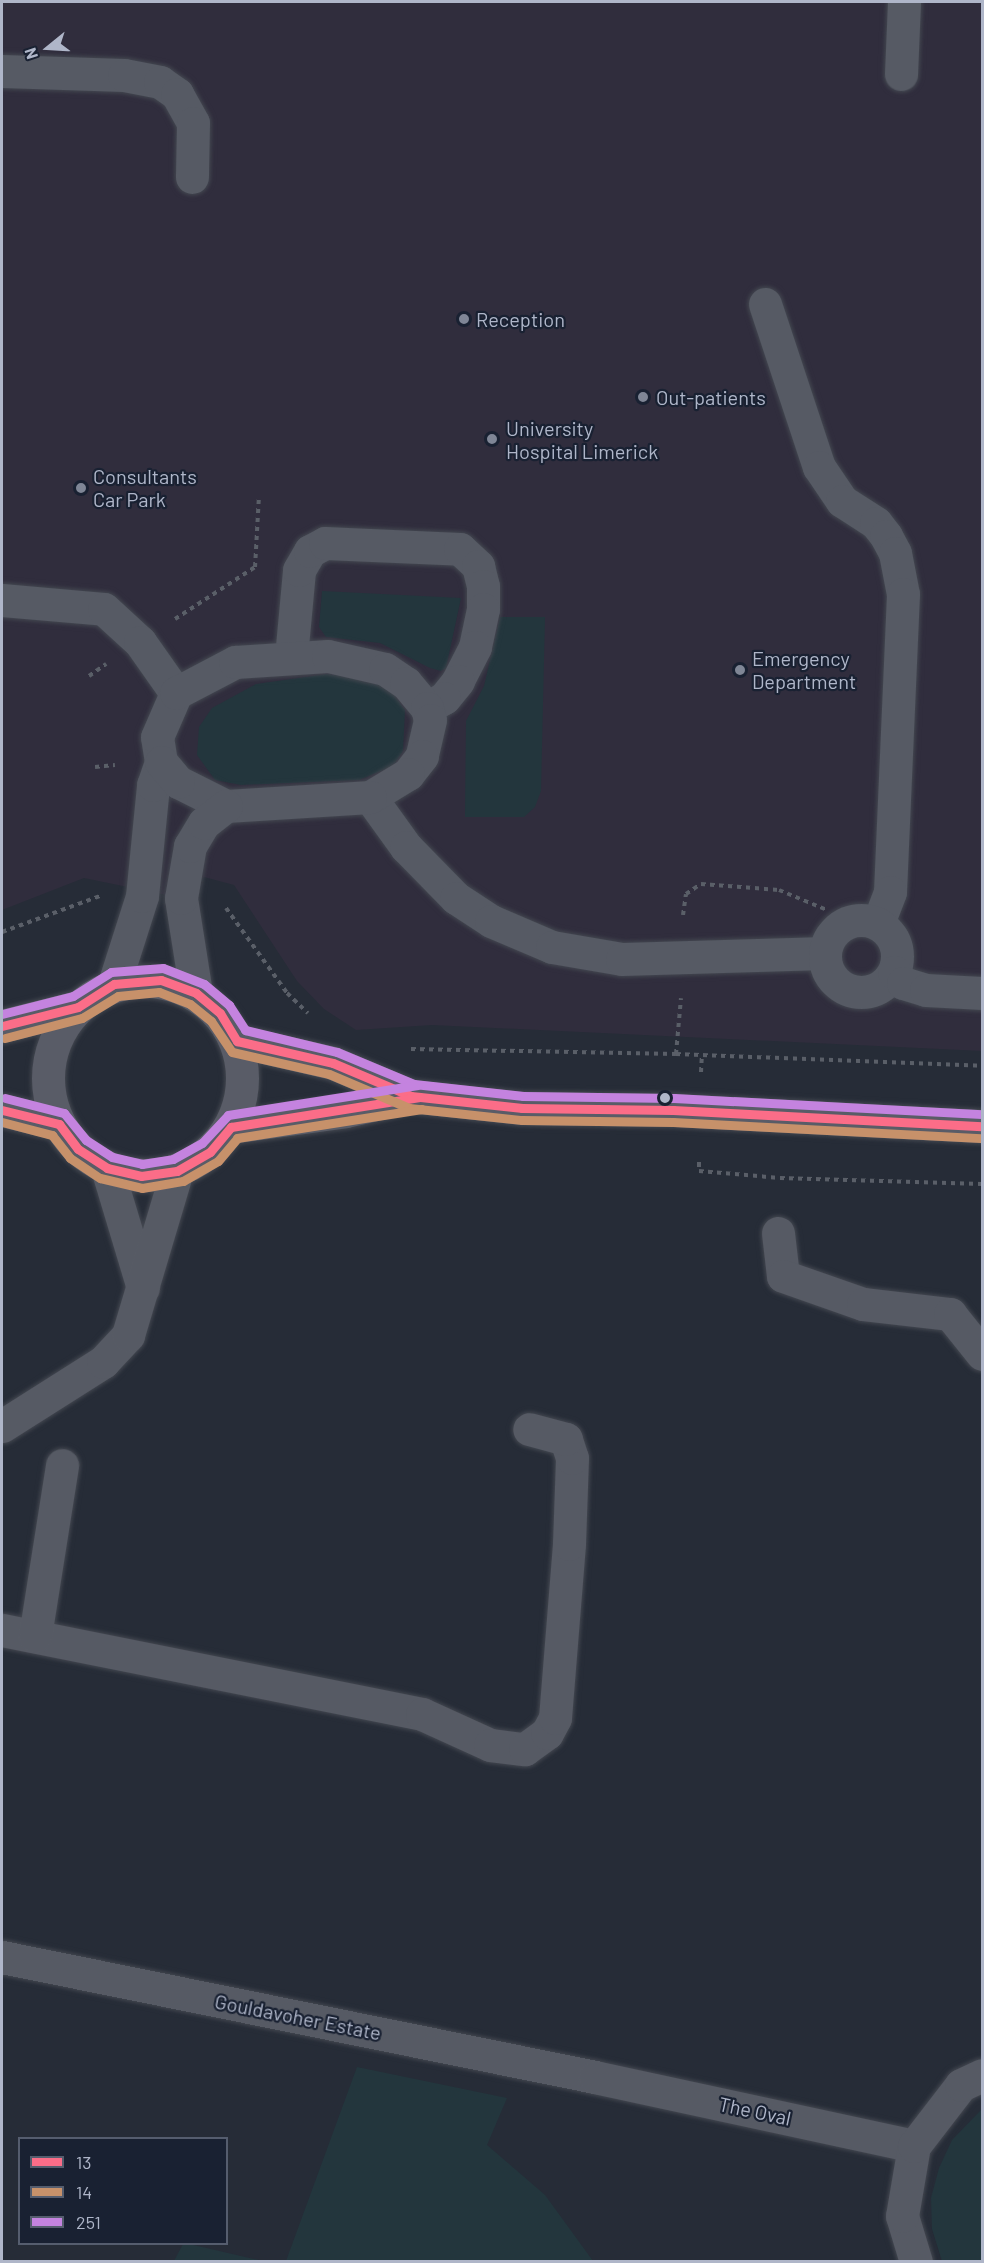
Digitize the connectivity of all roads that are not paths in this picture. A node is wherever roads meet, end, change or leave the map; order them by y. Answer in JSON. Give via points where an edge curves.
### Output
{"nodes":[{"id":1,"x":904,"y":2,"type":"edge"},
{"id":2,"x":2,"y":72,"type":"edge"},
{"id":3,"x":901,"y":74,"type":"dead end"},
{"id":4,"x":192,"y":177,"type":"dead end"},
{"id":5,"x":765,"y":304,"type":"dead end"},
{"id":6,"x":2,"y":600,"type":"edge"},
{"id":7,"x":291,"y":657,"type":"junction"},
{"id":8,"x":176,"y":693,"type":"junction"},
{"id":9,"x":428,"y":708,"type":"junction"},
{"id":10,"x":161,"y":762,"type":"junction"},
{"id":11,"x":370,"y":797,"type":"junction"},
{"id":12,"x":226,"y":806,"type":"junction"},
{"id":13,"x":878,"y":923,"type":"junction"},
{"id":14,"x":825,"y":953,"type":"junction"},
{"id":15,"x":894,"y":972,"type":"junction"},
{"id":16,"x":114,"y":984,"type":"junction"},
{"id":17,"x":196,"y":993,"type":"junction"},
{"id":18,"x":982,"y":993,"type":"edge"},
{"id":19,"x":78,"y":1006,"type":"junction"},
{"id":20,"x":2,"y":1026,"type":"edge"},
{"id":21,"x":237,"y":1041,"type":"junction"},
{"id":22,"x":411,"y":1096,"type":"junction"},
{"id":23,"x":2,"y":1110,"type":"edge"},
{"id":24,"x":59,"y":1124,"type":"junction"},
{"id":25,"x":982,"y":1126,"type":"edge"},
{"id":26,"x":231,"y":1127,"type":"junction"},
{"id":27,"x":107,"y":1168,"type":"junction"},
{"id":28,"x":177,"y":1171,"type":"junction"},
{"id":29,"x":778,"y":1233,"type":"dead end"},
{"id":30,"x":143,"y":1288,"type":"junction"},
{"id":31,"x":982,"y":1354,"type":"edge"},
{"id":32,"x":2,"y":1426,"type":"edge"},
{"id":33,"x":530,"y":1429,"type":"dead end"},
{"id":34,"x":62,"y":1465,"type":"dead end"},
{"id":35,"x":2,"y":1630,"type":"edge"},
{"id":36,"x":35,"y":1636,"type":"junction"},
{"id":37,"x":2,"y":1957,"type":"edge"},
{"id":38,"x":982,"y":2075,"type":"edge"},
{"id":39,"x":595,"y":2077,"type":"joint"},
{"id":40,"x":914,"y":2146,"type":"junction"},
{"id":41,"x":916,"y":2262,"type":"edge"}],
"edges":[{"from":1,"to":3,"type":"street"},
{"from":2,"to":4,"type":"street","via":[[124,75],[160,82],[177,94],[193,123]]},
{"from":5,"to":13,"type":"street","via":[[819,467],[842,501],[876,523],[886,536],[895,553],[901,584],[903,659],[898,787],[890,892]]},
{"from":6,"to":8,"type":"street","via":[[104,609],[140,642]]},
{"from":7,"to":8,"type":"street","via":[[235,662]]},
{"from":7,"to":9,"type":"street","via":[[328,656],[385,669],[406,682]]},
{"from":7,"to":9,"type":"street","via":[[298,570],[310,551],[325,543],[460,549],[478,566],[483,609],[475,647],[458,681],[444,698]]},
{"from":8,"to":10,"type":"street","via":[[157,736]]},
{"from":9,"to":11,"type":"street","via":[[430,720],[422,756],[408,774]]},
{"from":10,"to":12,"type":"street","via":[[178,782]]},
{"from":10,"to":16,"type":"street","via":[[153,784],[142,896]]},
{"from":11,"to":12,"type":"street"},
{"from":11,"to":14,"type":"street","via":[[406,846],[456,898],[491,921],[552,947],[622,959]]},
{"from":12,"to":17,"type":"street","via":[[204,823],[190,846],[180,898]]},
{"from":13,"to":14,"type":"street","via":[[867,920],[844,924],[828,941]]},
{"from":13,"to":15,"type":"street","via":[[888,930],[898,950]]},
{"from":14,"to":15,"type":"street","via":[[831,977],[851,991],[876,990]]},
{"from":15,"to":18,"type":"street","via":[[903,983],[926,990]]},
{"from":16,"to":17,"type":"main road","via":[[161,980]]},
{"from":16,"to":19,"type":"main road"},
{"from":17,"to":21,"type":"main road","via":[[220,1013]]},
{"from":19,"to":20,"type":"main road"},
{"from":19,"to":24,"type":"main road","via":[[56,1037],[48,1068],[49,1096]]},
{"from":21,"to":22,"type":"main road","via":[[333,1063]]},
{"from":21,"to":26,"type":"main road","via":[[243,1085]]},
{"from":22,"to":25,"type":"main road","via":[[522,1108],[673,1110]]},
{"from":22,"to":26,"type":"main road","via":[[346,1111]]},
{"from":23,"to":24,"type":"main road"},
{"from":24,"to":27,"type":"main road","via":[[78,1149]]},
{"from":26,"to":28,"type":"main road","via":[[210,1152]]},
{"from":27,"to":28,"type":"main road","via":[[141,1176]]},
{"from":27,"to":30,"type":"street"},
{"from":28,"to":30,"type":"street"},
{"from":29,"to":31,"type":"street","via":[[783,1276],[863,1304],[950,1314]]},
{"from":30,"to":32,"type":"street","via":[[128,1335],[116,1352]]},
{"from":33,"to":36,"type":"street","via":[[566,1439],[572,1458],[555,1718],[547,1733],[525,1749],[490,1745],[410,1711]]},
{"from":34,"to":36,"type":"street"},
{"from":35,"to":36,"type":"street"},
{"from":37,"to":39,"type":"street","name":"Gouldavoher Estate"},
{"from":38,"to":40,"type":"street","via":[[961,2085]]},
{"from":39,"to":40,"type":"street","name":"The Oval"},
{"from":40,"to":41,"type":"street","via":[[902,2216]]}]}
